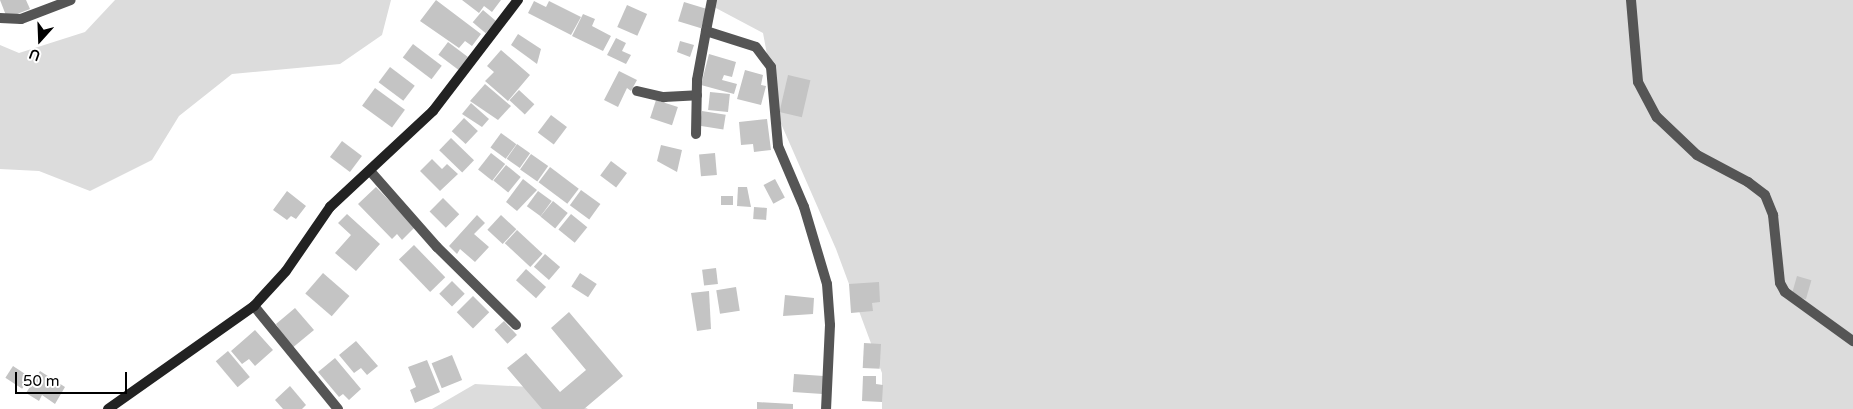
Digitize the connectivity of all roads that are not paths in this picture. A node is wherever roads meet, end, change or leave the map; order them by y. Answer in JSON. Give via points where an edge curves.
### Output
{"nodes":[{"id":1,"x":71,"y":0,"type":"edge"},
{"id":2,"x":518,"y":0,"type":"edge"},
{"id":3,"x":712,"y":0,"type":"edge"},
{"id":4,"x":1631,"y":0,"type":"edge"},
{"id":5,"x":0,"y":18,"type":"edge"},
{"id":6,"x":706,"y":31,"type":"junction"},
{"id":7,"x":637,"y":91,"type":"dead end"},
{"id":8,"x":697,"y":95,"type":"junction"},
{"id":9,"x":696,"y":134,"type":"dead end"},
{"id":10,"x":371,"y":172,"type":"junction"},
{"id":11,"x":254,"y":306,"type":"junction"},
{"id":12,"x":516,"y":325,"type":"dead end"},
{"id":13,"x":1853,"y":341,"type":"edge"},
{"id":14,"x":108,"y":409,"type":"edge"},
{"id":15,"x":338,"y":409,"type":"edge"},
{"id":16,"x":826,"y":409,"type":"edge"}],
"edges":[{"from":1,"to":5,"type":"street","via":[[21,19]]},
{"from":2,"to":10,"type":"street","via":[[433,111]]},
{"from":3,"to":6,"type":"street"},
{"from":4,"to":13,"type":"street","via":[[1638,82],[1657,117],[1697,155],[1748,182],[1764,195],[1773,215],[1780,282],[1786,292]]},
{"from":6,"to":8,"type":"street"},
{"from":6,"to":16,"type":"street","via":[[756,47],[771,67],[778,146],[804,207],[827,284],[830,325]]},
{"from":7,"to":8,"type":"street","via":[[664,97]]},
{"from":8,"to":9,"type":"street"},
{"from":10,"to":11,"type":"street","via":[[330,207],[286,271]]},
{"from":10,"to":12,"type":"street","via":[[437,246]]},
{"from":11,"to":14,"type":"street"},
{"from":11,"to":15,"type":"street"}]}
